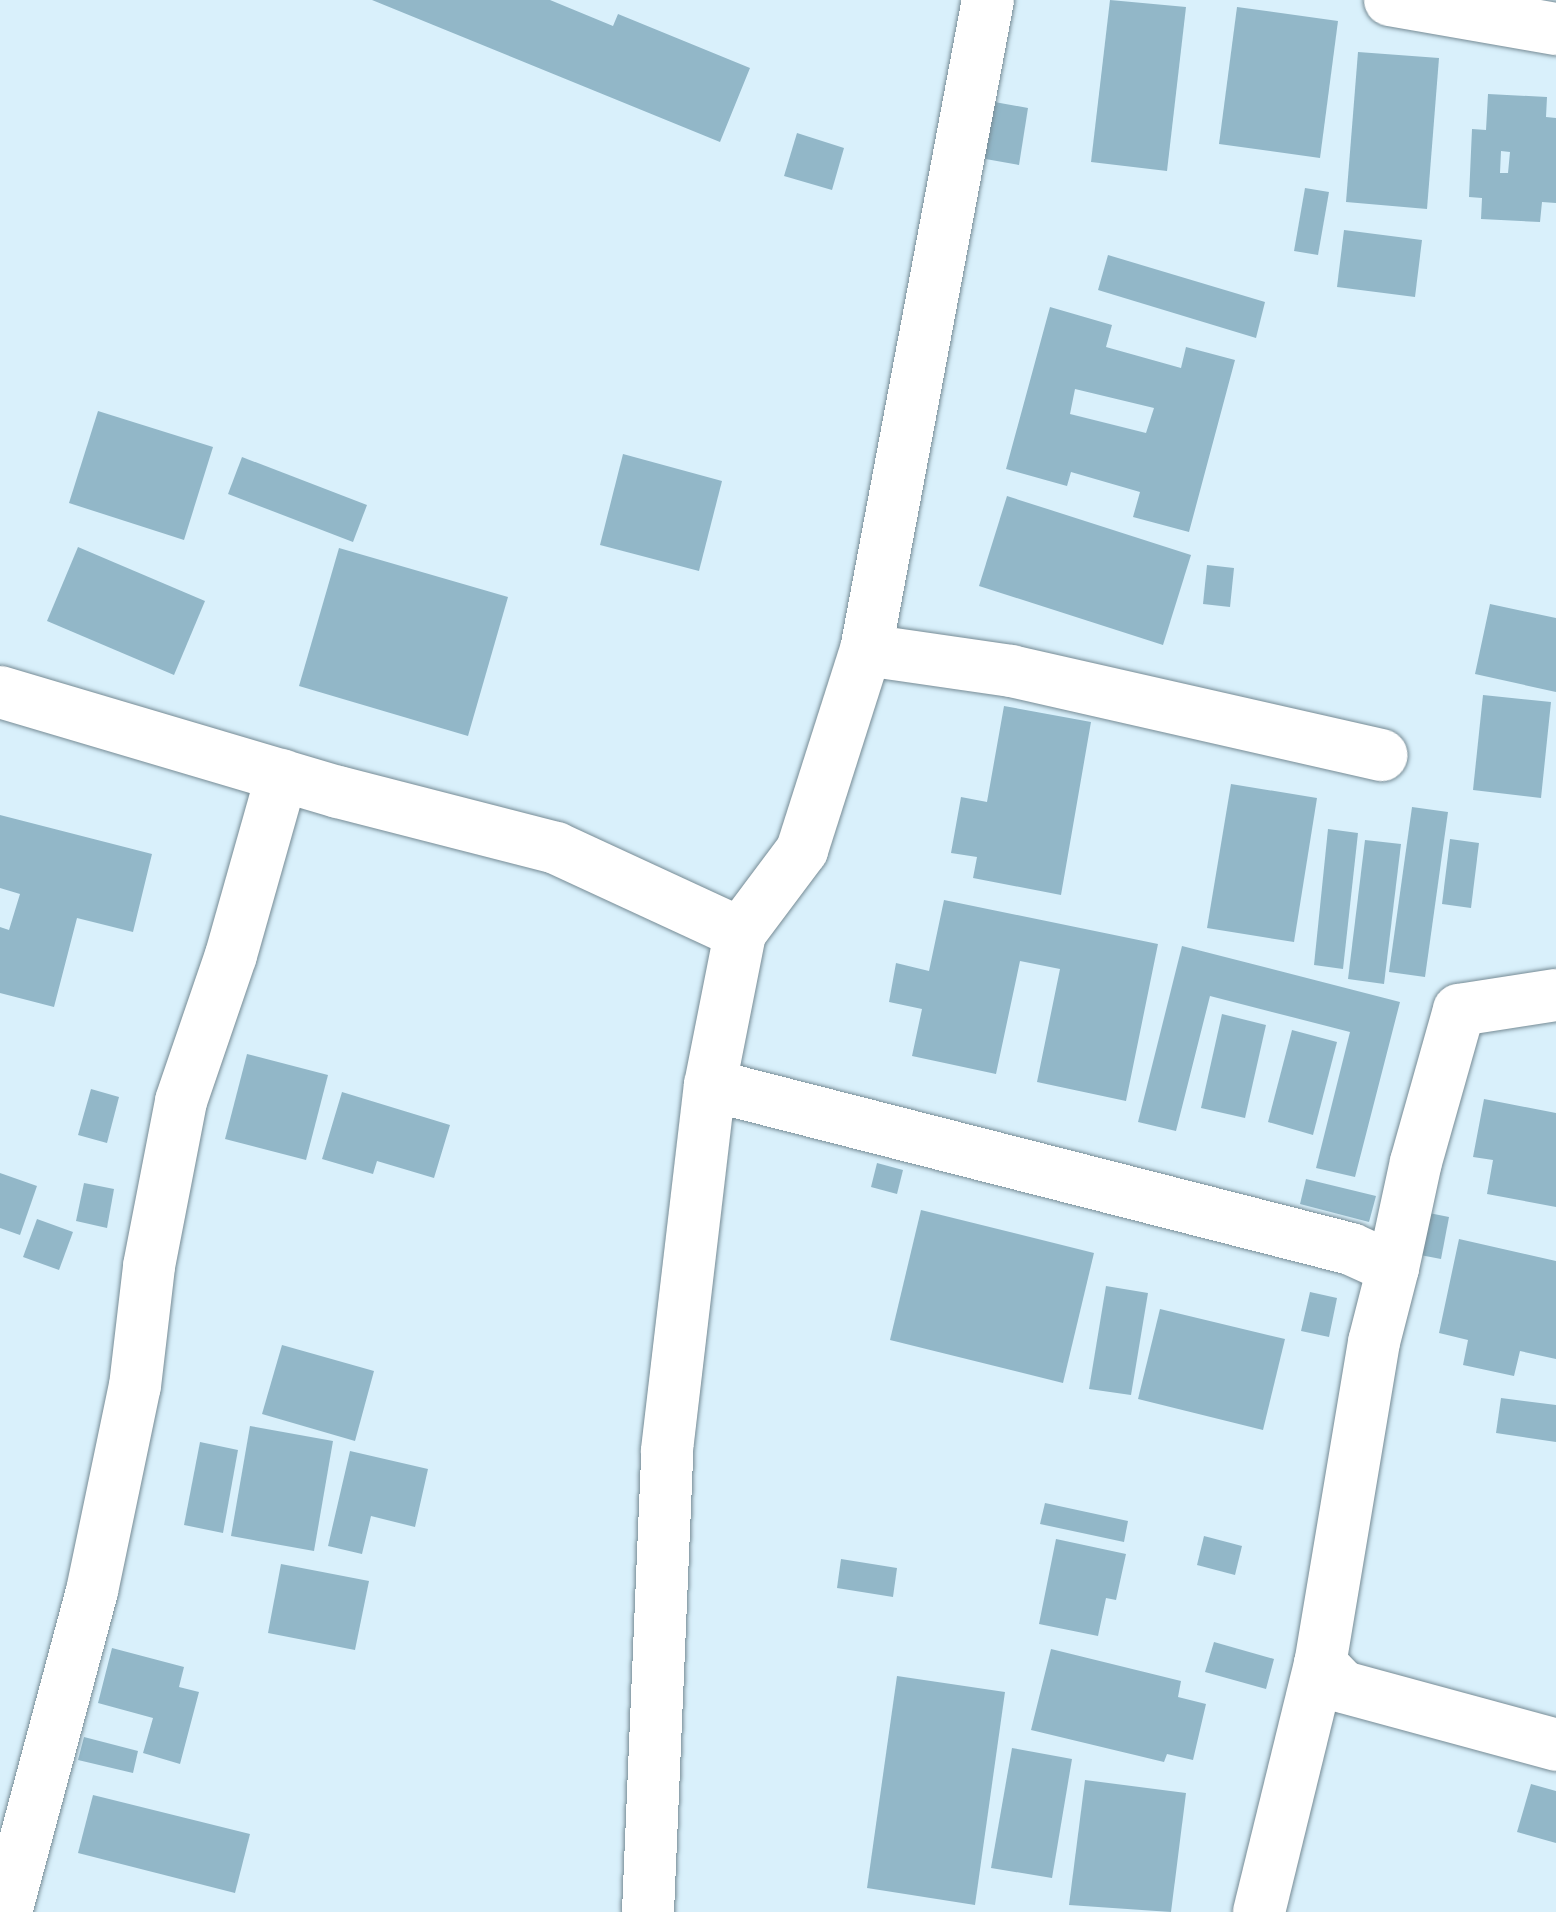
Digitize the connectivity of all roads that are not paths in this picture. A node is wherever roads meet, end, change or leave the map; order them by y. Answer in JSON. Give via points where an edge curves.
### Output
{"nodes":[{"id":1,"x":988,"y":0,"type":"edge"},
{"id":2,"x":1390,"y":0,"type":"edge"},
{"id":3,"x":1556,"y":29,"type":"edge"},
{"id":4,"x":866,"y":650,"type":"junction"},
{"id":5,"x":0,"y":692,"type":"edge"},
{"id":6,"x":1382,"y":755,"type":"dead end"},
{"id":7,"x":282,"y":775,"type":"junction"},
{"id":8,"x":740,"y":933,"type":"junction"},
{"id":9,"x":1556,"y":995,"type":"edge"},
{"id":10,"x":710,"y":1085,"type":"junction"},
{"id":11,"x":1392,"y":1268,"type":"junction"},
{"id":12,"x":1320,"y":1662,"type":"junction"},
{"id":13,"x":1556,"y":1745,"type":"edge"},
{"id":14,"x":6,"y":1912,"type":"edge"},
{"id":15,"x":648,"y":1912,"type":"edge"},
{"id":16,"x":1259,"y":1912,"type":"edge"}],
"edges":[{"from":1,"to":4,"type":"street"},
{"from":2,"to":3,"type":"street"},
{"from":4,"to":6,"type":"street","via":[[1011,671]]},
{"from":4,"to":8,"type":"street","via":[[802,850]]},
{"from":5,"to":7,"type":"street"},
{"from":7,"to":8,"type":"street","via":[[556,848]]},
{"from":7,"to":14,"type":"street","via":[[181,1101],[149,1266],[135,1386],[92,1592]]},
{"from":8,"to":10,"type":"street"},
{"from":9,"to":11,"type":"street","via":[[1459,1010]]},
{"from":10,"to":11,"type":"street","via":[[1332,1244]]},
{"from":10,"to":15,"type":"street","via":[[667,1450]]},
{"from":11,"to":12,"type":"street"},
{"from":12,"to":13,"type":"street","via":[[1343,1687]]},
{"from":12,"to":16,"type":"street"}]}
